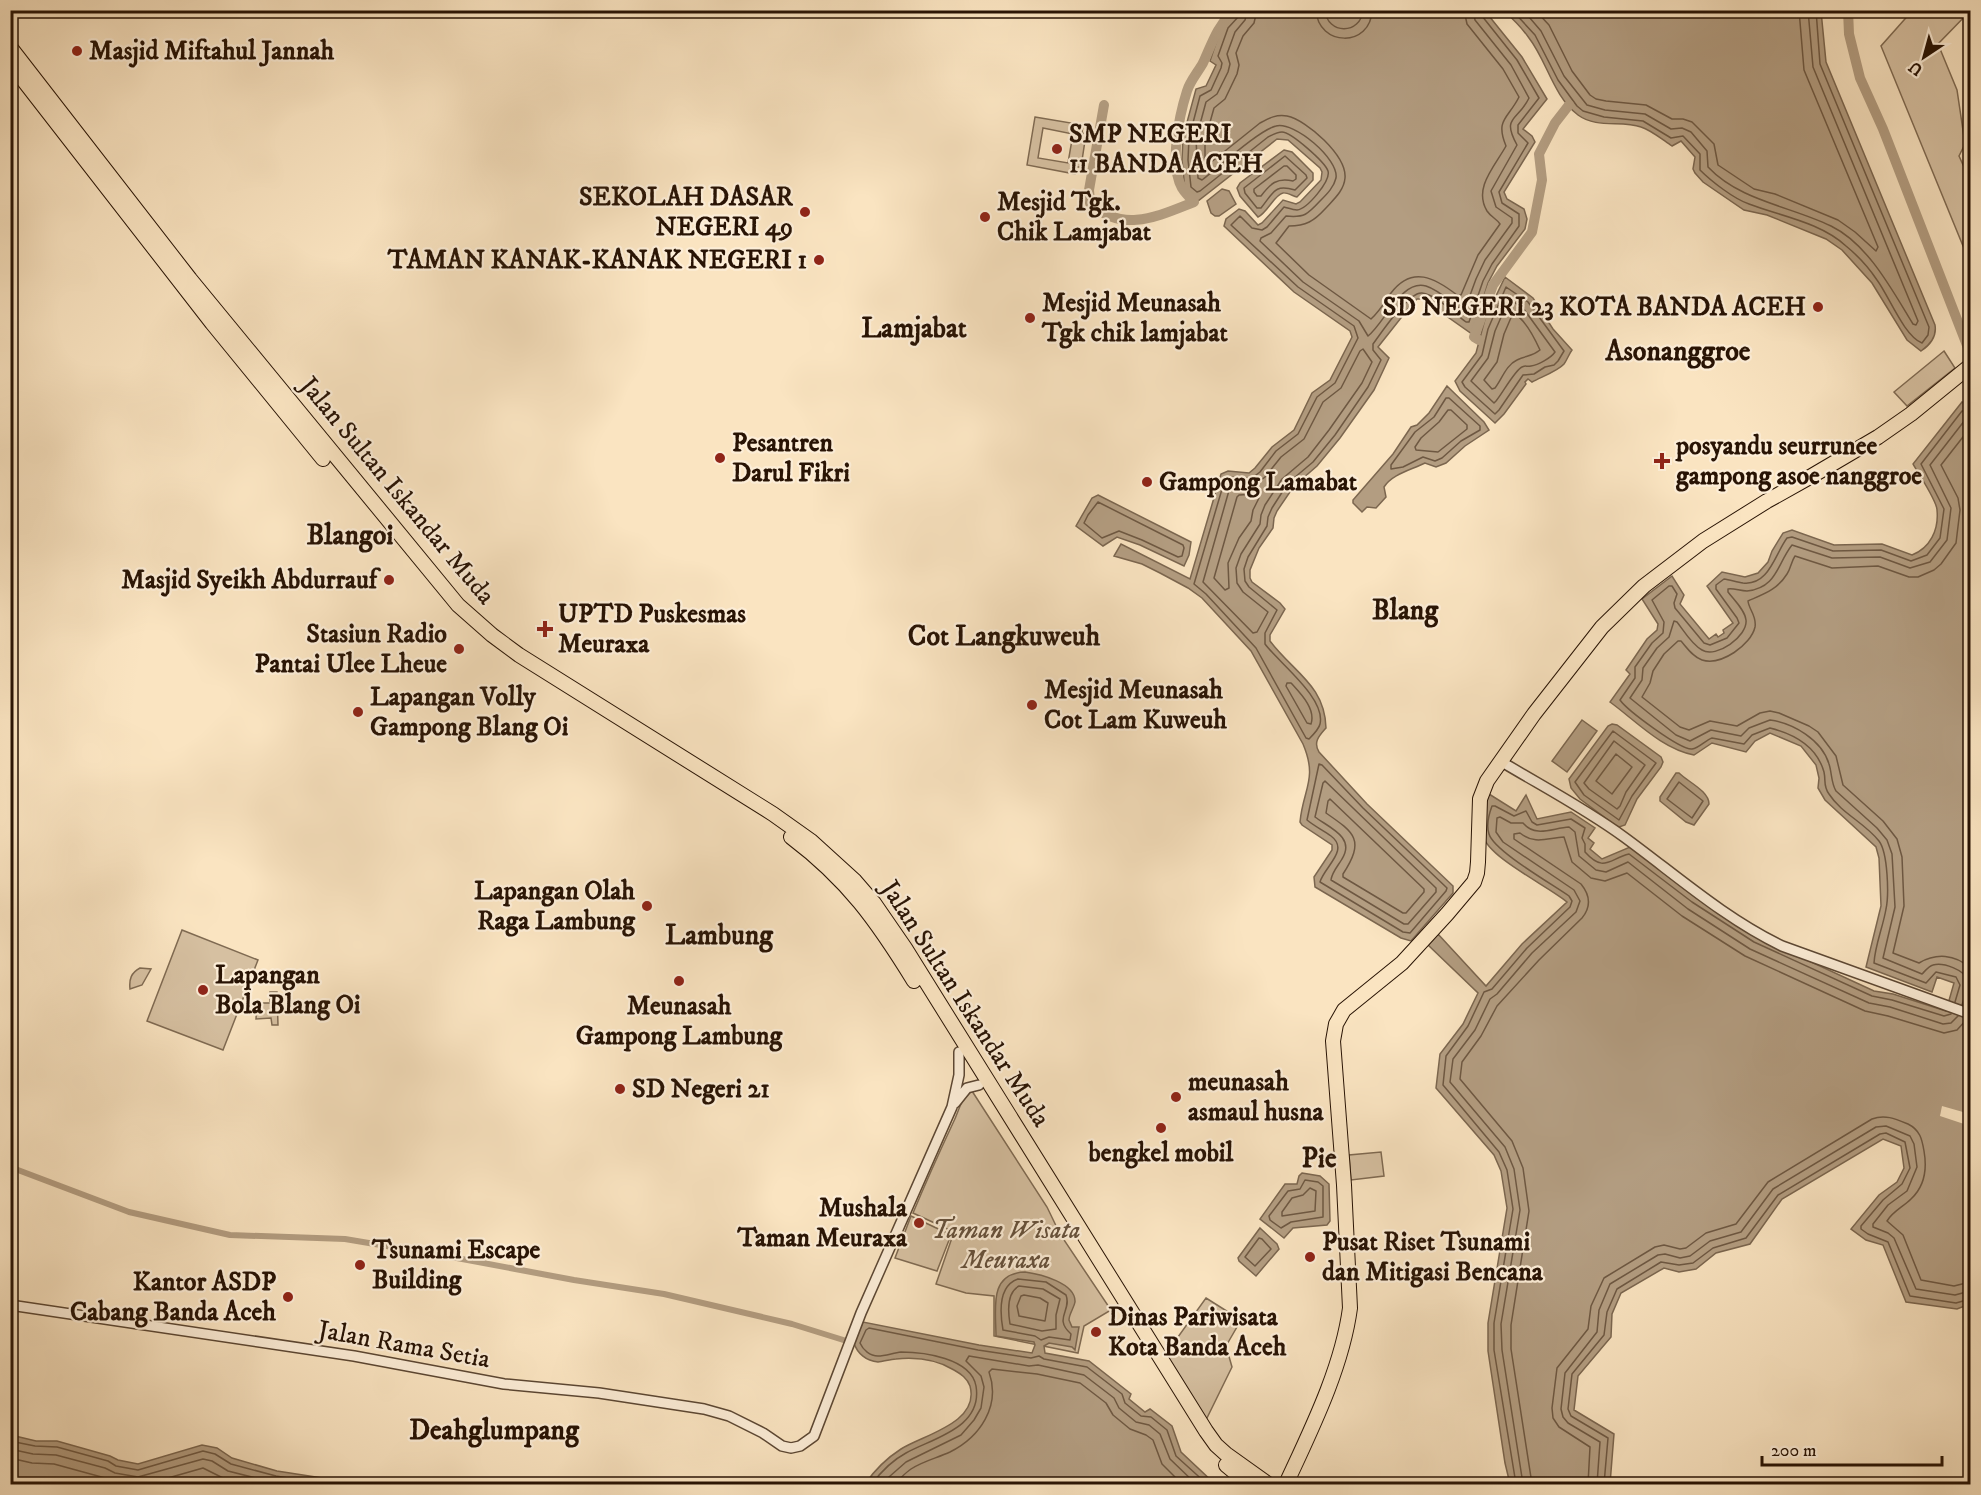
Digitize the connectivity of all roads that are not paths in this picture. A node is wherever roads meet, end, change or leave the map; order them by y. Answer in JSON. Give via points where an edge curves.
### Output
{"nodes":[{"id":1,"x":10,"y":47,"type":"edge"},
{"id":2,"x":10,"y":63,"type":"edge"},
{"id":3,"x":1966,"y":370,"type":"edge"},
{"id":4,"x":1502,"y":762,"type":"junction"},
{"id":5,"x":1971,"y":1014,"type":"edge"},
{"id":6,"x":958,"y":1052,"type":"junction"},
{"id":7,"x":980,"y":1085,"type":"junction"},
{"id":8,"x":952,"y":1107,"type":"junction"},
{"id":9,"x":10,"y":1305,"type":"edge"},
{"id":10,"x":1249,"y":1485,"type":"edge"},
{"id":11,"x":1268,"y":1485,"type":"edge"},
{"id":12,"x":1286,"y":1485,"type":"edge"}],
"edges":[{"from":1,"to":11,"type":"highway","name":"Jalan Sultan Iskandar Muda","via":[[190,279],[458,605],[519,655],[778,817],[829,855],[855,881],[905,948],[1206,1431],[1226,1454]]},
{"from":2,"to":6,"type":"highway","name":"Jalan Sultan Iskandar Muda","via":[[218,331],[452,610],[515,662],[770,822],[824,863],[866,909]]},
{"from":3,"to":4,"type":"highway","via":[[1911,414],[1704,541],[1644,586],[1589,642]]},
{"from":4,"to":5,"type":"street","via":[[1617,832],[1706,900],[1761,936]]},
{"from":4,"to":12,"type":"highway","via":[[1487,781],[1480,799],[1477,873],[1467,891],[1402,963],[1344,1010],[1336,1024],[1333,1041],[1350,1308],[1320,1411]]},
{"from":6,"to":7,"type":"highway","name":"Jalan Sultan Iskandar Muda"},
{"from":6,"to":8,"type":"street","via":[[959,1075]]},
{"from":7,"to":8,"type":"street","via":[[967,1088]]},
{"from":7,"to":10,"type":"highway","name":"Jalan Sultan Iskandar Muda","via":[[1187,1419],[1221,1461]]},
{"from":8,"to":9,"type":"street","name":"Jalan Rama Setia","via":[[850,1342],[814,1436],[800,1446],[782,1446],[729,1416],[704,1409],[504,1384],[354,1356]]}]}
